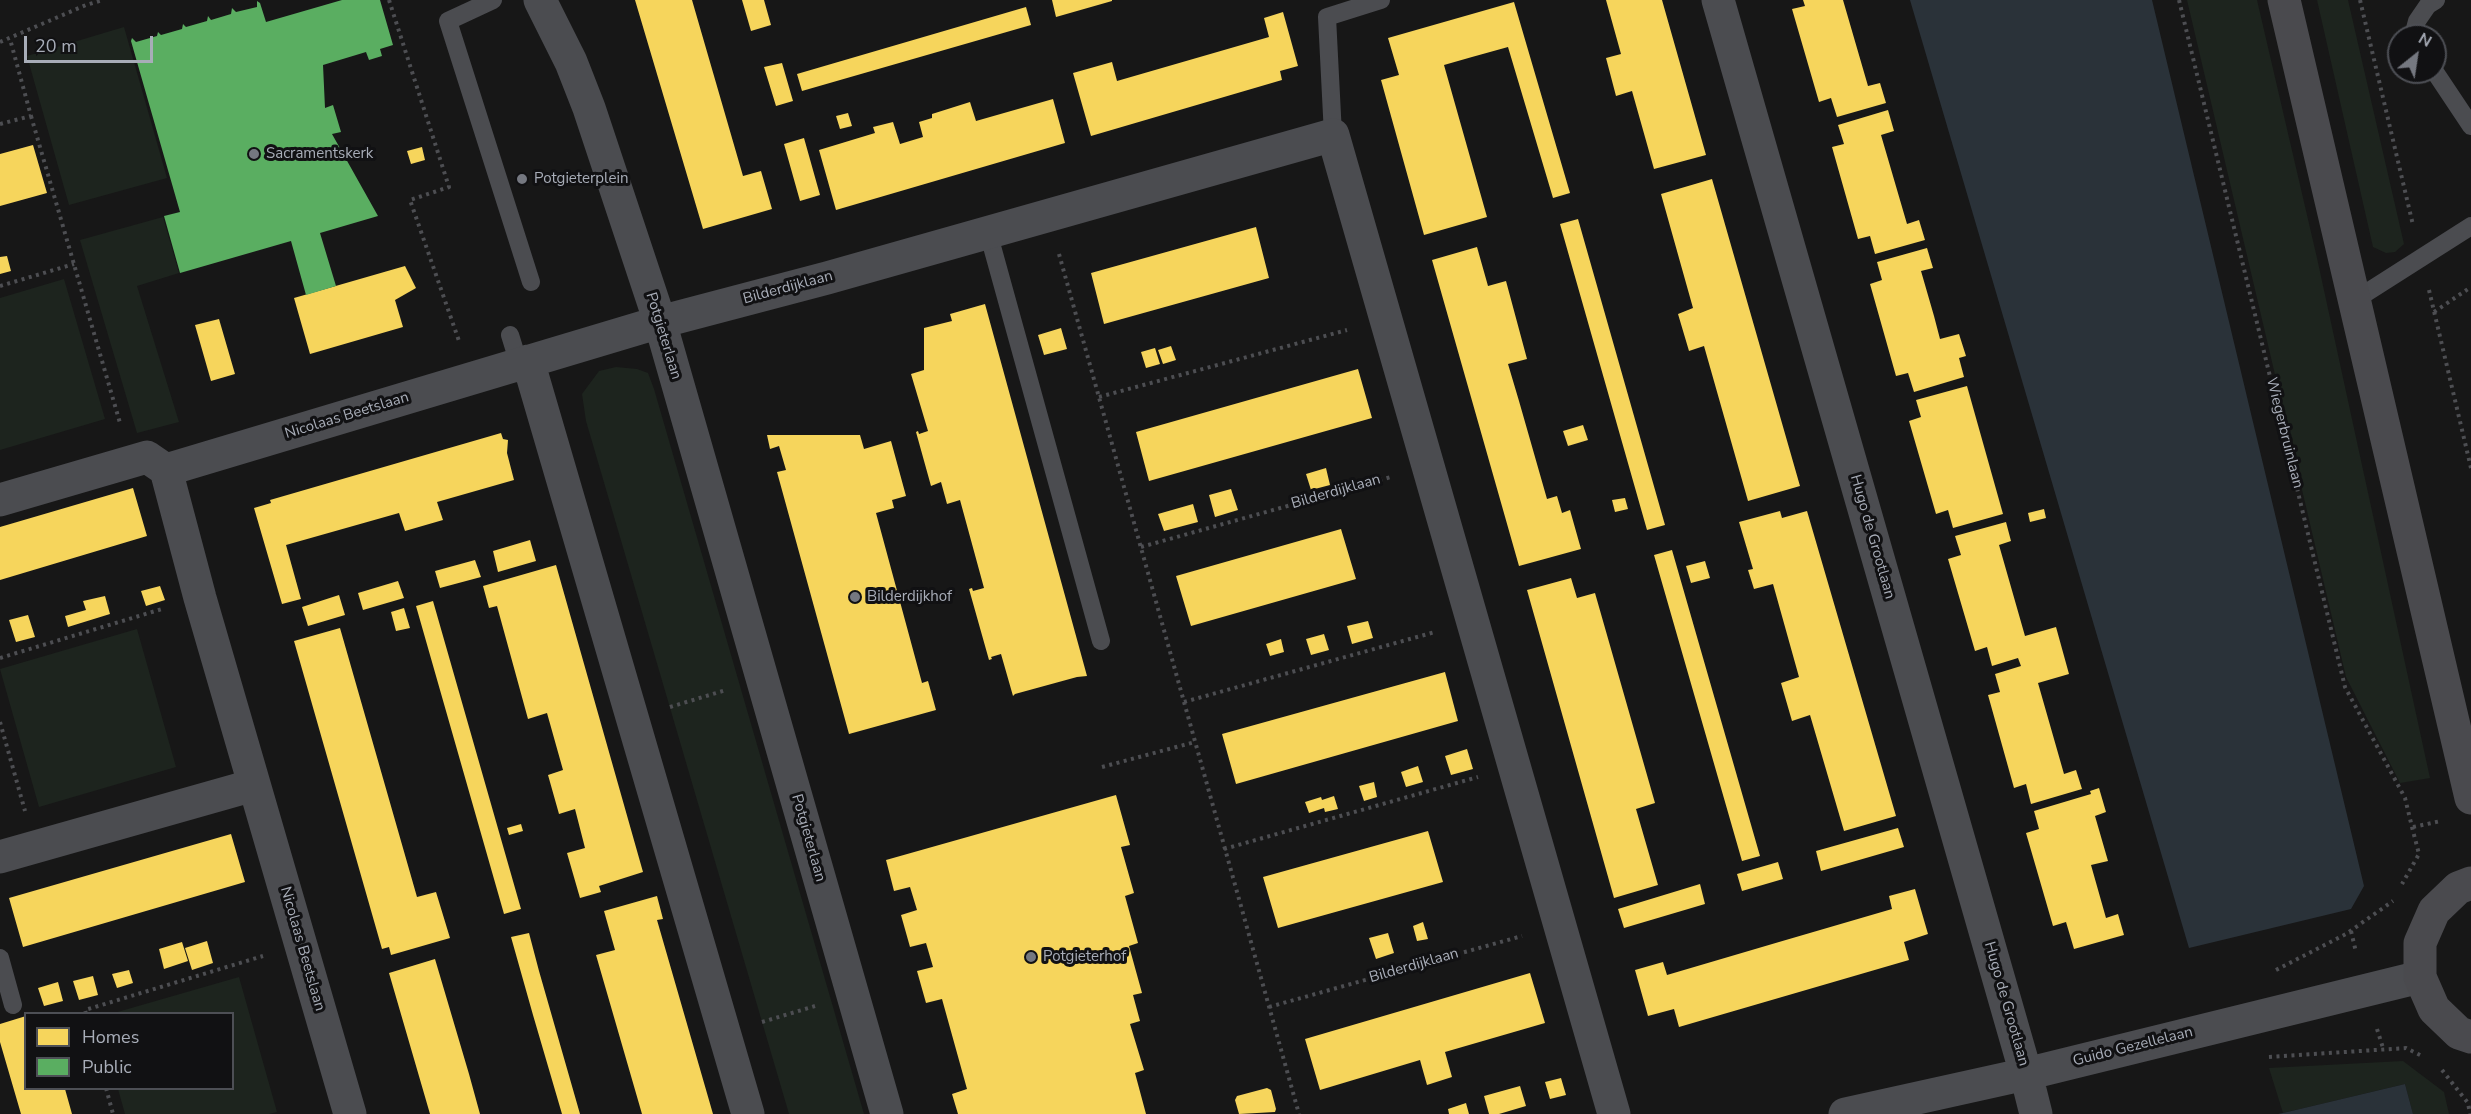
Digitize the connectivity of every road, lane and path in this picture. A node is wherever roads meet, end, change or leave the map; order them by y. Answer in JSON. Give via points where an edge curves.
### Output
{"nodes":[{"id":1,"x":103,"y":0,"type":"edge"},
{"id":2,"x":389,"y":0,"type":"edge"},
{"id":3,"x":493,"y":0,"type":"edge"},
{"id":4,"x":540,"y":0,"type":"edge"},
{"id":5,"x":1381,"y":0,"type":"edge"},
{"id":6,"x":1718,"y":0,"type":"edge"},
{"id":7,"x":2180,"y":0,"type":"edge"},
{"id":8,"x":2284,"y":0,"type":"edge"},
{"id":9,"x":2436,"y":0,"type":"edge"},
{"id":10,"x":2416,"y":24,"type":"edge"},
{"id":11,"x":9,"y":39,"type":"junction"},
{"id":12,"x":0,"y":42,"type":"edge"},
{"id":13,"x":2443,"y":84,"type":"edge"},
{"id":14,"x":31,"y":116,"type":"junction"},
{"id":15,"x":0,"y":124,"type":"edge"},
{"id":16,"x":2471,"y":126,"type":"edge"},
{"id":17,"x":1333,"y":135,"type":"junction"},
{"id":18,"x":1048,"y":216,"type":"junction"},
{"id":19,"x":2471,"y":226,"type":"edge"},
{"id":20,"x":988,"y":232,"type":"junction"},
{"id":21,"x":74,"y":264,"type":"junction"},
{"id":22,"x":531,"y":282,"type":"dead end"},
{"id":23,"x":0,"y":286,"type":"edge"},
{"id":24,"x":2471,"y":287,"type":"edge"},
{"id":25,"x":2355,"y":300,"type":"junction"},
{"id":26,"x":2434,"y":312,"type":"dead end"},
{"id":27,"x":1386,"y":320,"type":"junction"},
{"id":28,"x":660,"y":322,"type":"junction"},
{"id":29,"x":519,"y":354,"type":"junction"},
{"id":30,"x":473,"y":379,"type":"junction"},
{"id":31,"x":1099,"y":397,"type":"junction"},
{"id":32,"x":131,"y":461,"type":"junction"},
{"id":33,"x":1428,"y":466,"type":"junction"},
{"id":34,"x":166,"y":470,"type":"junction"},
{"id":35,"x":0,"y":500,"type":"edge"},
{"id":36,"x":1140,"y":547,"type":"junction"},
{"id":37,"x":200,"y":598,"type":"junction"},
{"id":38,"x":1473,"y":621,"type":"junction"},
{"id":39,"x":1101,"y":641,"type":"dead end"},
{"id":40,"x":0,"y":658,"type":"edge"},
{"id":41,"x":763,"y":680,"type":"junction"},
{"id":42,"x":1184,"y":702,"type":"junction"},
{"id":43,"x":632,"y":718,"type":"junction"},
{"id":44,"x":0,"y":722,"type":"edge"},
{"id":45,"x":1195,"y":742,"type":"junction"},
{"id":46,"x":1102,"y":767,"type":"dead end"},
{"id":47,"x":1515,"y":767,"type":"junction"},
{"id":48,"x":254,"y":785,"type":"junction"},
{"id":49,"x":2471,"y":798,"type":"edge"},
{"id":50,"x":35,"y":847,"type":"junction"},
{"id":51,"x":1224,"y":849,"type":"junction"},
{"id":52,"x":0,"y":856,"type":"edge"},
{"id":53,"x":2471,"y":883,"type":"edge"},
{"id":54,"x":2399,"y":889,"type":"dead end"},
{"id":55,"x":2396,"y":896,"type":"dead end"},
{"id":56,"x":1560,"y":926,"type":"junction"},
{"id":57,"x":301,"y":945,"type":"junction"},
{"id":58,"x":0,"y":958,"type":"edge"},
{"id":59,"x":2268,"y":974,"type":"dead end"},
{"id":60,"x":2420,"y":977,"type":"junction"},
{"id":61,"x":853,"y":996,"type":"junction"},
{"id":62,"x":13,"y":1005,"type":"dead end"},
{"id":63,"x":1269,"y":1007,"type":"junction"},
{"id":64,"x":85,"y":1012,"type":"edge"},
{"id":65,"x":724,"y":1033,"type":"junction"},
{"id":66,"x":2471,"y":1037,"type":"edge"},
{"id":67,"x":2383,"y":1048,"type":"dead end"},
{"id":68,"x":2428,"y":1059,"type":"dead end"},
{"id":69,"x":2438,"y":1064,"type":"dead end"},
{"id":70,"x":2026,"y":1074,"type":"junction"},
{"id":71,"x":106,"y":1090,"type":"edge"},
{"id":72,"x":2469,"y":1103,"type":"edge"},
{"id":73,"x":113,"y":1114,"type":"edge"},
{"id":74,"x":350,"y":1114,"type":"edge"},
{"id":75,"x":747,"y":1114,"type":"edge"},
{"id":76,"x":886,"y":1114,"type":"edge"},
{"id":77,"x":1299,"y":1114,"type":"edge"},
{"id":78,"x":1614,"y":1114,"type":"edge"},
{"id":79,"x":1845,"y":1114,"type":"edge"},
{"id":80,"x":2036,"y":1114,"type":"edge"},
{"id":81,"x":2470,"y":1114,"type":"edge"}],
"edges":[{"from":1,"to":11,"type":"path"},
{"from":2,"to":30,"type":"path","via":[[449,187],[410,200]]},
{"from":3,"to":22,"type":"lane","via":[[448,21]]},
{"from":4,"to":28,"type":"street","name":"Potgieterlaan","via":[[589,108]]},
{"from":5,"to":17,"type":"lane","via":[[1326,17]]},
{"from":6,"to":70,"type":"street","name":"Hugo de Grootlaan"},
{"from":7,"to":54,"type":"path","name":"Wiegerbruinlaan","via":[[2345,687],[2404,798],[2418,854]]},
{"from":8,"to":25,"type":"street"},
{"from":9,"to":10,"type":"lane"},
{"from":11,"to":12,"type":"path"},
{"from":11,"to":14,"type":"path"},
{"from":13,"to":16,"type":"lane"},
{"from":14,"to":15,"type":"path"},
{"from":14,"to":21,"type":"path"},
{"from":17,"to":18,"type":"street","name":"Bilderdijklaan"},
{"from":17,"to":27,"type":"street"},
{"from":18,"to":20,"type":"street","name":"Bilderdijklaan"},
{"from":18,"to":31,"type":"path"},
{"from":19,"to":25,"type":"lane"},
{"from":20,"to":28,"type":"street","name":"Bilderdijklaan"},
{"from":20,"to":39,"type":"lane"},
{"from":21,"to":23,"type":"path"},
{"from":21,"to":32,"type":"path"},
{"from":24,"to":26,"type":"path"},
{"from":25,"to":49,"type":"street"},
{"from":27,"to":31,"type":"path"},
{"from":27,"to":33,"type":"street"},
{"from":28,"to":29,"type":"street","name":"Bilderdijklaan"},
{"from":28,"to":41,"type":"street","name":"Potgieterlaan"},
{"from":29,"to":30,"type":"street","name":"Nicolaas Beetslaan"},
{"from":29,"to":43,"type":"street"},
{"from":30,"to":34,"type":"street","name":"Nicolaas Beetslaan"},
{"from":31,"to":36,"type":"path"},
{"from":32,"to":34,"type":"street","via":[[147,457]]},
{"from":32,"to":35,"type":"street"},
{"from":33,"to":36,"type":"path","name":"Bilderdijklaan"},
{"from":33,"to":38,"type":"street"},
{"from":34,"to":37,"type":"street","name":"Nicolaas Beetslaan"},
{"from":36,"to":42,"type":"path"},
{"from":37,"to":40,"type":"path"},
{"from":37,"to":48,"type":"street","name":"Nicolaas Beetslaan"},
{"from":38,"to":42,"type":"path"},
{"from":38,"to":47,"type":"street"},
{"from":41,"to":43,"type":"path"},
{"from":41,"to":61,"type":"street","name":"Potgieterlaan"},
{"from":42,"to":45,"type":"path"},
{"from":43,"to":65,"type":"street"},
{"from":44,"to":50,"type":"path"},
{"from":45,"to":46,"type":"path"},
{"from":45,"to":51,"type":"path"},
{"from":47,"to":51,"type":"path"},
{"from":47,"to":56,"type":"street"},
{"from":48,"to":50,"type":"street"},
{"from":48,"to":57,"type":"street","name":"Nicolaas Beetslaan"},
{"from":50,"to":52,"type":"street"},
{"from":51,"to":63,"type":"path"},
{"from":53,"to":60,"type":"street","via":[[2458,888],[2434,911],[2420,943]]},
{"from":55,"to":59,"type":"path","via":[[2392,904],[2346,934]]},
{"from":56,"to":63,"type":"path","name":"Bilderdijklaan"},
{"from":56,"to":78,"type":"street"},
{"from":57,"to":64,"type":"path"},
{"from":57,"to":74,"type":"street","name":"Nicolaas Beetslaan"},
{"from":58,"to":62,"type":"lane"},
{"from":60,"to":66,"type":"street","via":[[2434,1009],[2459,1033]]},
{"from":60,"to":70,"type":"street","name":"Guido Gezellelaan"},
{"from":61,"to":65,"type":"path"},
{"from":61,"to":76,"type":"street","name":"Potgieterlaan"},
{"from":63,"to":77,"type":"path"},
{"from":65,"to":75,"type":"street"},
{"from":67,"to":68,"type":"path","via":[[2406,1048]]},
{"from":69,"to":72,"type":"path"},
{"from":70,"to":79,"type":"street","name":"Guido Gezellelaan"},
{"from":70,"to":80,"type":"street","name":"Hugo de Grootlaan"},
{"from":71,"to":73,"type":"path"},
{"from":72,"to":81,"type":"path"}]}
